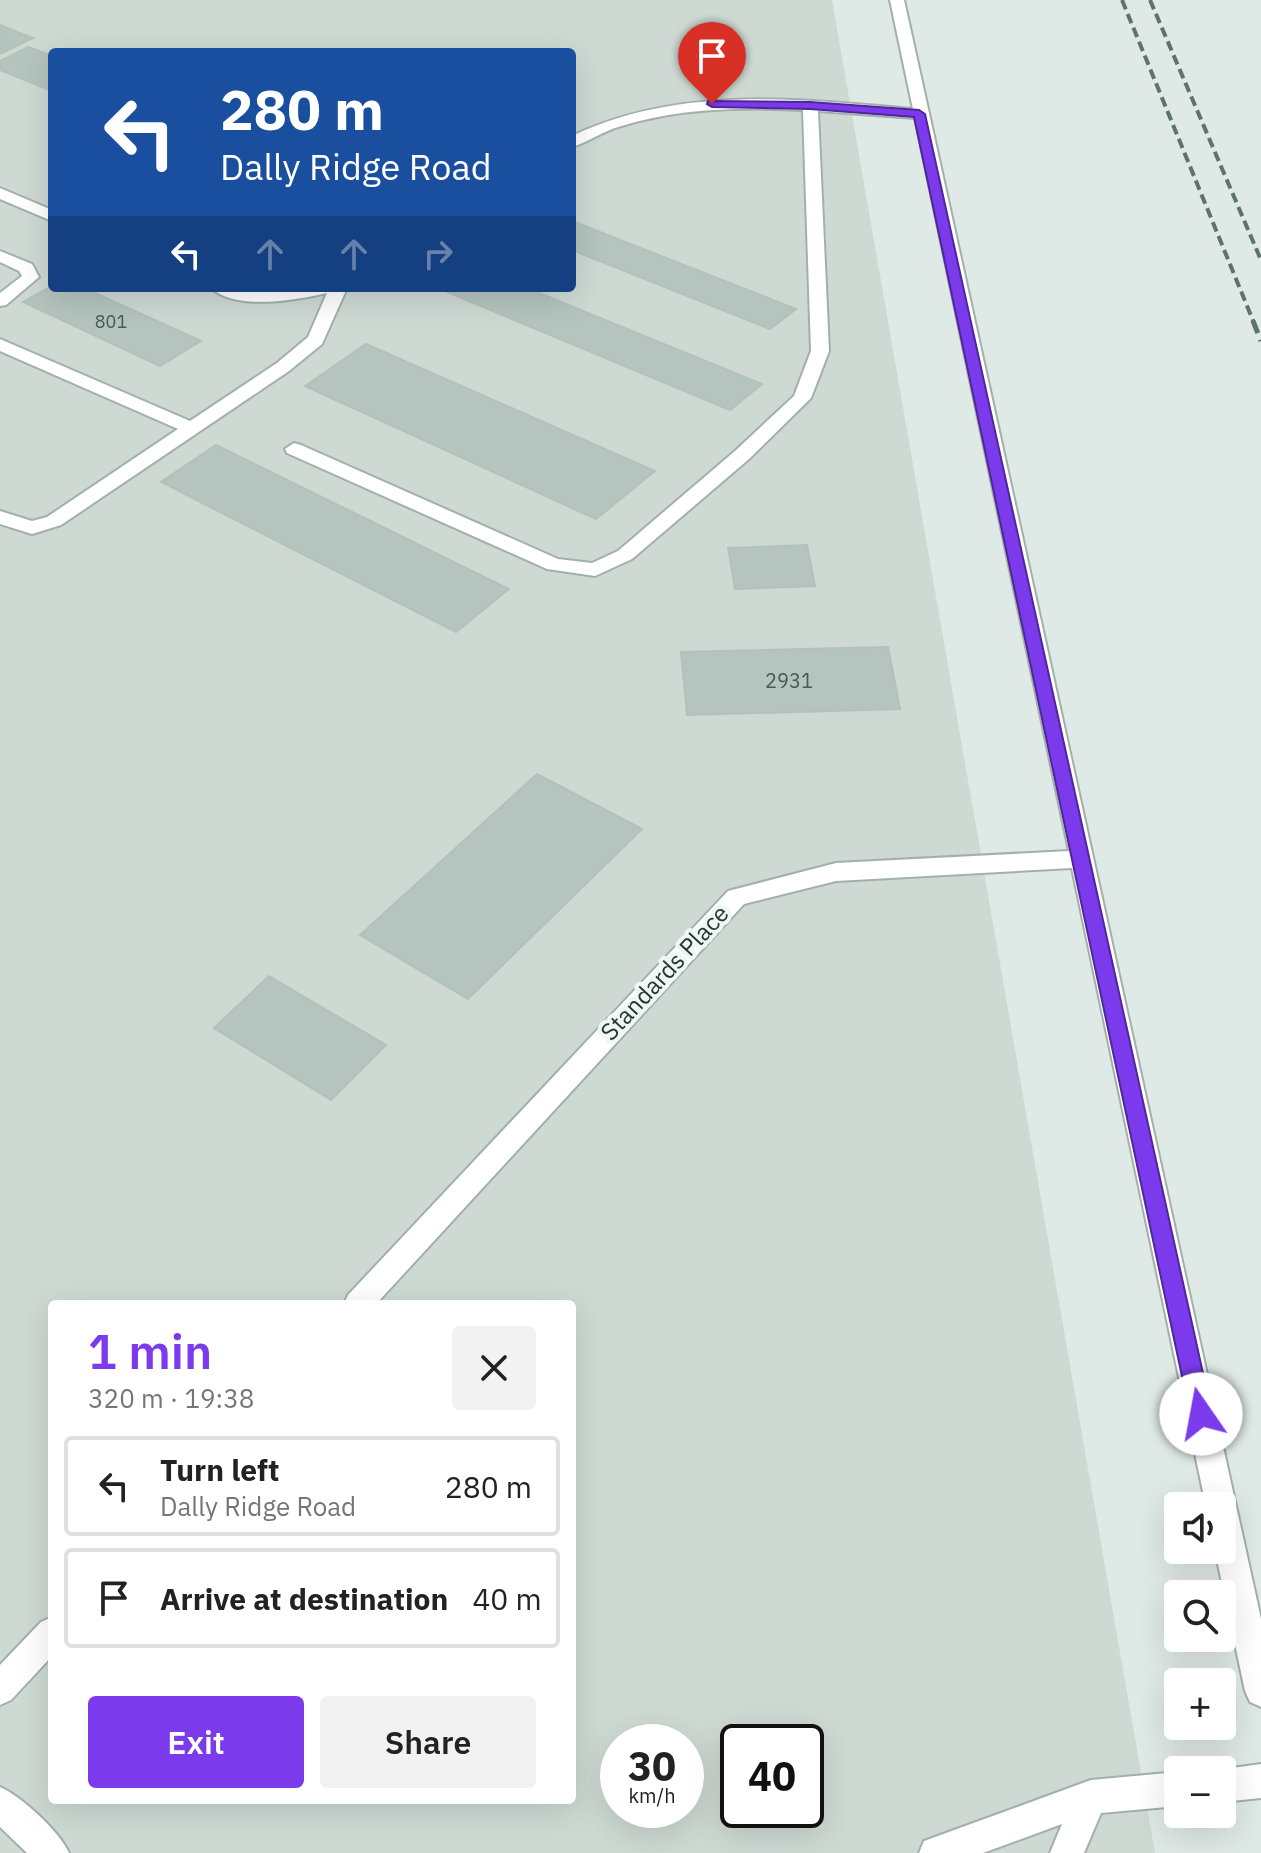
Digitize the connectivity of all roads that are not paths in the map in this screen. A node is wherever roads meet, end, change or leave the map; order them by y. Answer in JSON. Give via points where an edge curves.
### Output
{"nodes":[{"id":1,"x":897,"y":0,"type":"edge"},
{"id":2,"x":810,"y":105,"type":"junction"},
{"id":3,"x":919,"y":114,"type":"junction"},
{"id":4,"x":576,"y":140,"type":"edge"},
{"id":5,"x":0,"y":193,"type":"edge"},
{"id":6,"x":48,"y":214,"type":"edge"},
{"id":7,"x":0,"y":256,"type":"edge"},
{"id":8,"x":230,"y":292,"type":"edge"},
{"id":9,"x":312,"y":292,"type":"edge"},
{"id":10,"x":336,"y":292,"type":"edge"},
{"id":11,"x":0,"y":301,"type":"edge"},
{"id":12,"x":0,"y":344,"type":"edge"},
{"id":13,"x":191,"y":428,"type":"junction"},
{"id":14,"x":294,"y":449,"type":"dead end"},
{"id":15,"x":0,"y":517,"type":"edge"},
{"id":16,"x":1080,"y":859,"type":"junction"},
{"id":17,"x":362,"y":1300,"type":"edge"},
{"id":18,"x":1217,"y":1492,"type":"edge"},
{"id":19,"x":1233,"y":1564,"type":"edge"},
{"id":20,"x":48,"y":1637,"type":"edge"},
{"id":21,"x":0,"y":1689,"type":"edge"},
{"id":22,"x":1261,"y":1691,"type":"edge"},
{"id":23,"x":1261,"y":1781,"type":"edge"},
{"id":24,"x":1236,"y":1784,"type":"edge"},
{"id":25,"x":1164,"y":1790,"type":"edge"},
{"id":26,"x":1091,"y":1797,"type":"junction"},
{"id":27,"x":0,"y":1804,"type":"edge"},
{"id":28,"x":52,"y":1853,"type":"edge"},
{"id":29,"x":936,"y":1853,"type":"edge"},
{"id":30,"x":1067,"y":1853,"type":"edge"}],
"edges":[{"from":1,"to":3,"type":"street"},
{"from":2,"to":3,"type":"street"},
{"from":2,"to":4,"type":"street","via":[[712,104],[595,128]]},
{"from":2,"to":14,"type":"street","via":[[820,351],[802,398],[625,555],[595,570],[554,565]]},
{"from":3,"to":16,"type":"street"},
{"from":5,"to":6,"type":"street"},
{"from":7,"to":11,"type":"street","via":[[26,268],[31,277]]},
{"from":8,"to":9,"type":"street"},
{"from":10,"to":13,"type":"street","via":[[316,340],[306,350]]},
{"from":12,"to":13,"type":"street"},
{"from":13,"to":15,"type":"street","via":[[54,521],[32,528]]},
{"from":16,"to":17,"type":"street","name":"Standards Place","via":[[836,872],[736,897]]},
{"from":16,"to":18,"type":"street"},
{"from":19,"to":22,"type":"street"},
{"from":20,"to":21,"type":"street"},
{"from":23,"to":24,"type":"street"},
{"from":25,"to":26,"type":"street"},
{"from":26,"to":29,"type":"street"},
{"from":26,"to":30,"type":"street"},
{"from":27,"to":28,"type":"street"}]}
